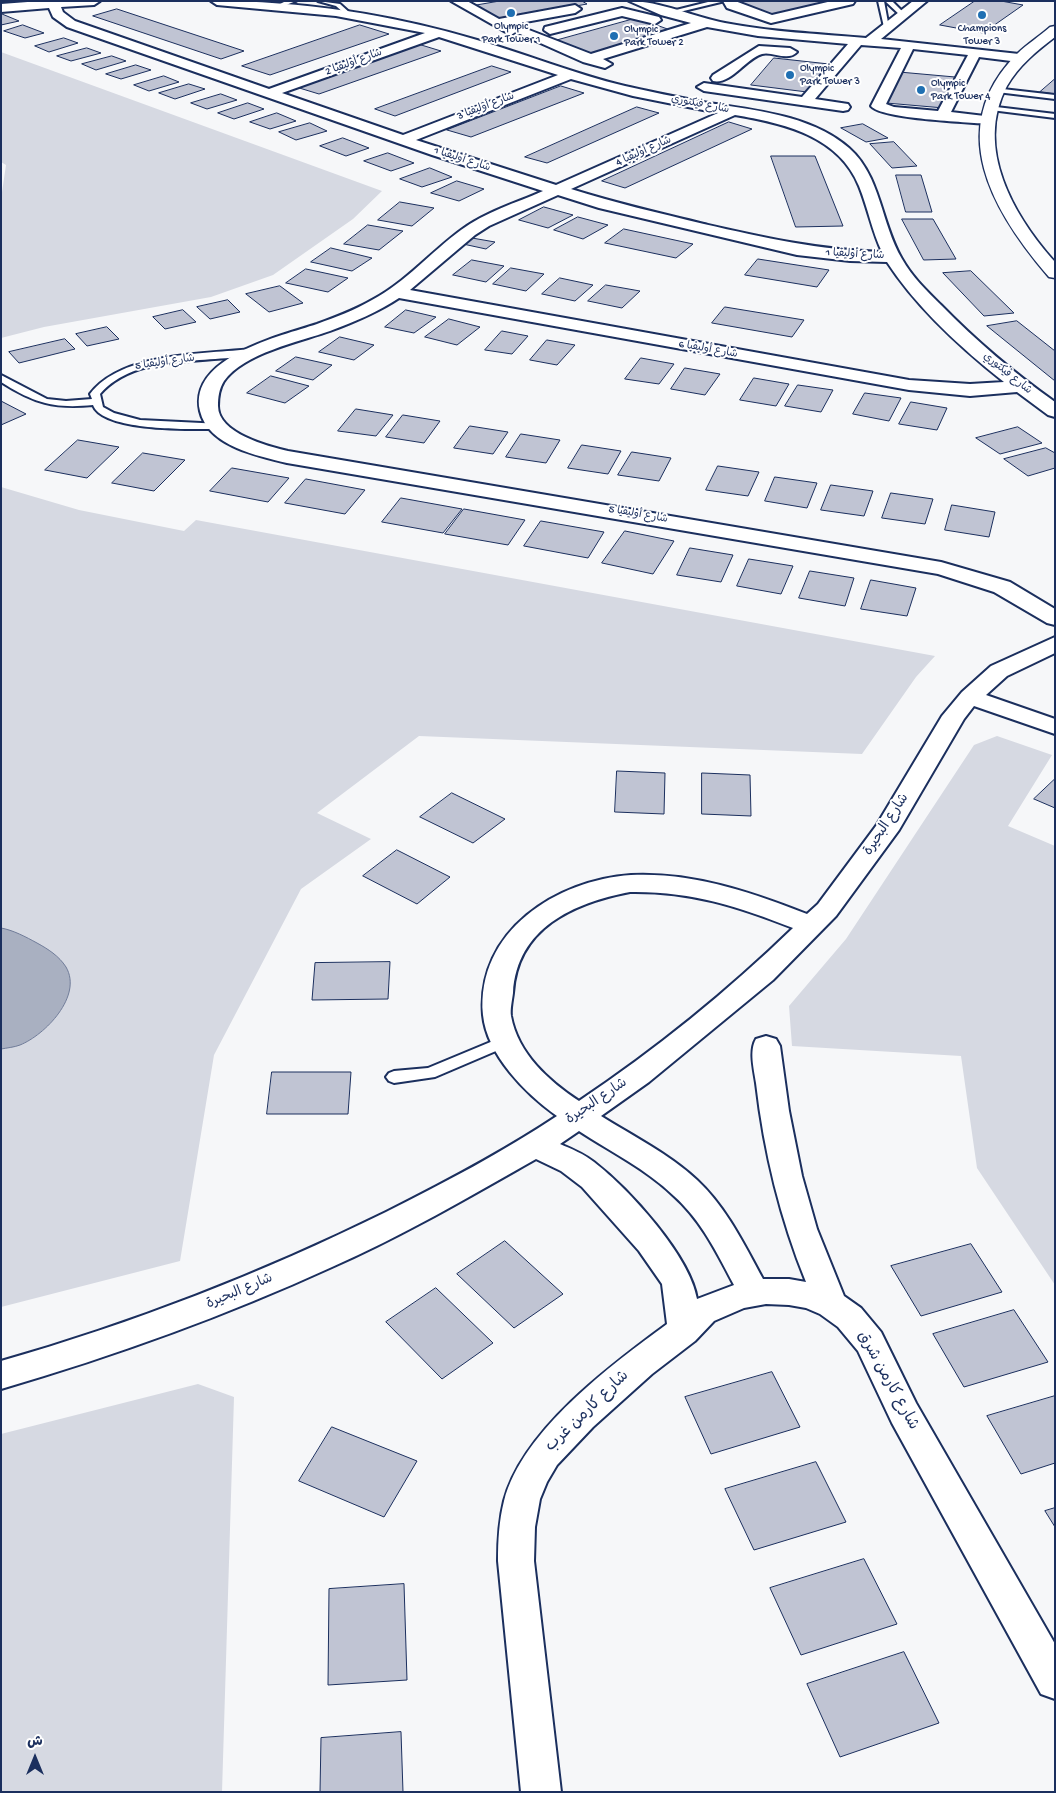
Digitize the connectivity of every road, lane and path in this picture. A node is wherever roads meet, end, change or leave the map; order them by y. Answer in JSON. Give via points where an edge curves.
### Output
{"nodes":[{"id":1,"x":94,"y":1,"type":"edge"},
{"id":2,"x":217,"y":1,"type":"edge"},
{"id":3,"x":321,"y":1,"type":"edge"},
{"id":4,"x":635,"y":1,"type":"edge"},
{"id":5,"x":683,"y":1,"type":"edge"},
{"id":6,"x":711,"y":1,"type":"edge"},
{"id":7,"x":729,"y":1,"type":"edge"},
{"id":8,"x":849,"y":1,"type":"edge"},
{"id":9,"x":881,"y":1,"type":"edge"},
{"id":10,"x":888,"y":1,"type":"edge"},
{"id":11,"x":921,"y":1,"type":"edge"},
{"id":12,"x":464,"y":2,"type":"edge"},
{"id":13,"x":609,"y":2,"type":"edge"},
{"id":14,"x":722,"y":2,"type":"edge"},
{"id":15,"x":287,"y":3,"type":"edge"},
{"id":16,"x":586,"y":7,"type":"dead end"},
{"id":17,"x":1,"y":8,"type":"edge"},
{"id":18,"x":53,"y":11,"type":"junction"},
{"id":19,"x":660,"y":11,"type":"junction"},
{"id":20,"x":747,"y":11,"type":"junction"},
{"id":21,"x":347,"y":14,"type":"junction"},
{"id":22,"x":640,"y":15,"type":"junction"},
{"id":23,"x":903,"y":15,"type":"junction"},
{"id":24,"x":497,"y":23,"type":"junction"},
{"id":25,"x":701,"y":23,"type":"junction"},
{"id":26,"x":887,"y":27,"type":"junction"},
{"id":27,"x":524,"y":30,"type":"junction"},
{"id":28,"x":550,"y":30,"type":"dead end"},
{"id":29,"x":685,"y":30,"type":"junction"},
{"id":30,"x":1055,"y":30,"type":"edge"},
{"id":31,"x":438,"y":33,"type":"junction"},
{"id":32,"x":792,"y":37,"type":"junction"},
{"id":33,"x":864,"y":41,"type":"junction"},
{"id":34,"x":545,"y":43,"type":"junction"},
{"id":35,"x":906,"y":50,"type":"junction"},
{"id":36,"x":779,"y":51,"type":"junction"},
{"id":37,"x":806,"y":54,"type":"dead end"},
{"id":38,"x":825,"y":56,"type":"dead end"},
{"id":39,"x":843,"y":58,"type":"junction"},
{"id":40,"x":1019,"y":58,"type":"junction"},
{"id":41,"x":588,"y":59,"type":"junction"},
{"id":42,"x":766,"y":65,"type":"dead end"},
{"id":43,"x":615,"y":68,"type":"dead end"},
{"id":44,"x":570,"y":75,"type":"junction"},
{"id":45,"x":718,"y":78,"type":"dead end"},
{"id":46,"x":752,"y":79,"type":"dead end"},
{"id":47,"x":704,"y":87,"type":"dead end"},
{"id":48,"x":997,"y":90,"type":"junction"},
{"id":49,"x":270,"y":93,"type":"junction"},
{"id":50,"x":739,"y":93,"type":"junction"},
{"id":51,"x":1055,"y":97,"type":"edge"},
{"id":52,"x":805,"y":102,"type":"junction"},
{"id":53,"x":844,"y":107,"type":"dead end"},
{"id":54,"x":733,"y":111,"type":"junction"},
{"id":55,"x":989,"y":114,"type":"junction"},
{"id":56,"x":948,"y":116,"type":"junction"},
{"id":57,"x":1055,"y":116,"type":"edge"},
{"id":58,"x":403,"y":140,"type":"junction"},
{"id":59,"x":555,"y":191,"type":"junction"},
{"id":60,"x":892,"y":257,"type":"junction"},
{"id":61,"x":1055,"y":273,"type":"edge"},
{"id":62,"x":398,"y":292,"type":"junction"},
{"id":63,"x":252,"y":352,"type":"junction"},
{"id":64,"x":1,"y":378,"type":"edge"},
{"id":65,"x":1020,"y":386,"type":"junction"},
{"id":66,"x":95,"y":402,"type":"junction"},
{"id":67,"x":1055,"y":411,"type":"edge"},
{"id":68,"x":218,"y":426,"type":"junction"},
{"id":69,"x":1055,"y":618,"type":"edge"},
{"id":70,"x":1055,"y":644,"type":"edge"},
{"id":71,"x":970,"y":696,"type":"junction"},
{"id":72,"x":1055,"y":727,"type":"edge"},
{"id":73,"x":812,"y":926,"type":"junction"},
{"id":74,"x":505,"y":1041,"type":"junction"},
{"id":75,"x":766,"y":1046,"type":"dead end"},
{"id":76,"x":394,"y":1078,"type":"dead end"},
{"id":77,"x":577,"y":1115,"type":"junction"},
{"id":78,"x":535,"y":1146,"type":"junction"},
{"id":79,"x":754,"y":1292,"type":"junction"},
{"id":80,"x":831,"y":1304,"type":"junction"},
{"id":81,"x":684,"y":1330,"type":"junction"},
{"id":82,"x":1,"y":1375,"type":"edge"},
{"id":83,"x":1055,"y":1681,"type":"edge"},
{"id":84,"x":541,"y":1792,"type":"edge"}],
"edges":[{"from":1,"to":18,"type":"street"},
{"from":2,"to":15,"type":"street","name":"شارع فيكتوري"},
{"from":3,"to":21,"type":"lane","via":[[338,5]]},
{"from":4,"to":19,"type":"street"},
{"from":5,"to":19,"type":"street"},
{"from":6,"to":19,"type":"lane"},
{"from":7,"to":20,"type":"street","via":[[731,5]]},
{"from":8,"to":20,"type":"street","via":[[776,18]]},
{"from":9,"to":26,"type":"lane"},
{"from":10,"to":23,"type":"lane"},
{"from":11,"to":23,"type":"street"},
{"from":12,"to":24,"type":"street"},
{"from":13,"to":27,"type":"street","via":[[591,13]]},
{"from":14,"to":19,"type":"lane"},
{"from":15,"to":21,"type":"street","name":"شارع فيكتوري"},
{"from":16,"to":24,"type":"street"},
{"from":17,"to":18,"type":"street"},
{"from":18,"to":49,"type":"street","name":"شارع أوليفيا 1","via":[[71,24]]},
{"from":19,"to":22,"type":"street"},
{"from":19,"to":25,"type":"street"},
{"from":20,"to":25,"type":"street"},
{"from":21,"to":31,"type":"street","name":"شارع فيكتوري"},
{"from":22,"to":28,"type":"street","via":[[618,13]]},
{"from":22,"to":29,"type":"street"},
{"from":22,"to":34,"type":"street"},
{"from":23,"to":26,"type":"street"},
{"from":24,"to":27,"type":"street"},
{"from":25,"to":29,"type":"street"},
{"from":25,"to":32,"type":"street"},
{"from":26,"to":33,"type":"street"},
{"from":27,"to":34,"type":"street"},
{"from":29,"to":41,"type":"street"},
{"from":30,"to":40,"type":"main road"},
{"from":31,"to":44,"type":"street","name":"شارع فيكتوري"},
{"from":31,"to":49,"type":"street","name":"شارع أوليفيا 2"},
{"from":32,"to":33,"type":"street"},
{"from":32,"to":36,"type":"street"},
{"from":33,"to":35,"type":"street"},
{"from":33,"to":39,"type":"street"},
{"from":34,"to":41,"type":"street"},
{"from":35,"to":40,"type":"street"},
{"from":35,"to":56,"type":"street","via":[[974,64]]},
{"from":35,"to":56,"type":"street","via":[[878,106],[892,111]]},
{"from":36,"to":37,"type":"street"},
{"from":36,"to":42,"type":"street"},
{"from":36,"to":45,"type":"street","via":[[759,50]]},
{"from":38,"to":39,"type":"street"},
{"from":39,"to":52,"type":"street"},
{"from":40,"to":48,"type":"main road"},
{"from":41,"to":43,"type":"street"},
{"from":44,"to":54,"type":"street","name":"شارع فيكتوري"},
{"from":44,"to":58,"type":"street","name":"شارع أوليفيا 3"},
{"from":46,"to":50,"type":"street"},
{"from":47,"to":50,"type":"street"},
{"from":48,"to":51,"type":"lane"},
{"from":48,"to":55,"type":"main road"},
{"from":49,"to":58,"type":"street","name":"شارع أوليفيا 1"},
{"from":50,"to":52,"type":"street"},
{"from":52,"to":53,"type":"street"},
{"from":54,"to":59,"type":"street","name":"شارع أوليفيا 4"},
{"from":54,"to":60,"type":"street","name":"شارع فيكتوري","via":[[804,129],[843,150],[863,174]]},
{"from":55,"to":56,"type":"street"},
{"from":55,"to":57,"type":"lane"},
{"from":55,"to":61,"type":"main road","via":[[987,154],[1001,200],[1018,229]]},
{"from":58,"to":59,"type":"street","name":"شارع أوليفيا 1"},
{"from":59,"to":60,"type":"street","name":"شارع أوليفيا 1","via":[[781,247],[832,255]]},
{"from":59,"to":62,"type":"street","name":"شارع أوليفيا 5","via":[[473,229]]},
{"from":60,"to":65,"type":"street","name":"شارع فيكتوري","via":[[957,333]]},
{"from":62,"to":63,"type":"street","name":"شارع أوليفيا 5","via":[[335,323]]},
{"from":62,"to":65,"type":"street","name":"شارع أوليفيا 6","via":[[909,385],[970,390]]},
{"from":63,"to":66,"type":"lane","name":"شارع أوليفيا 5","via":[[130,368],[106,380],[94,394]]},
{"from":63,"to":68,"type":"street","name":"شارع أوليفيا 5","via":[[219,374],[210,387],[209,413]]},
{"from":64,"to":66,"type":"lane","via":[[47,403]]},
{"from":65,"to":67,"type":"street","name":"شارع فيكتوري"},
{"from":66,"to":68,"type":"lane","via":[[106,414],[130,422]]},
{"from":68,"to":69,"type":"street","name":"شارع أوليفيا 5","via":[[246,444],[295,459],[559,501],[941,568],[1002,587]]},
{"from":70,"to":71,"type":"street","name":"شارع البحيرة","via":[[999,672]]},
{"from":71,"to":72,"type":"street"},
{"from":71,"to":73,"type":"street","name":"شارع البحيرة","via":[[954,716],[886,830],[840,894]]},
{"from":73,"to":74,"type":"street","via":[[749,900],[682,885],[647,883],[613,886],[582,894],[555,907],[532,924],[514,944],[503,966],[496,992],[497,1020]]},
{"from":73,"to":77,"type":"street","name":"شارع البحيرة","via":[[690,1036],[639,1075]]},
{"from":74,"to":76,"type":"lane","via":[[430,1073]]},
{"from":74,"to":77,"type":"street","via":[[526,1074]]},
{"from":75,"to":80,"type":"street","via":[[771,1099],[782,1158],[798,1220]]},
{"from":77,"to":78,"type":"street","name":"شارع البحيرة"},
{"from":77,"to":79,"type":"street","via":[[685,1186],[724,1234]]},
{"from":78,"to":81,"type":"street","via":[[581,1168],[597,1180],[667,1262],[678,1283]]},
{"from":78,"to":82,"type":"street","name":"شارع البحيرة","via":[[432,1203],[312,1262],[202,1308],[73,1354]]},
{"from":79,"to":80,"type":"street","name":"شارع كارمن شرق","via":[[787,1290],[808,1294]]},
{"from":79,"to":81,"type":"street","name":"شارع كارمن غرب","via":[[701,1313]]},
{"from":80,"to":83,"type":"street","name":"شارع كارمن شرق","via":[[849,1317],[865,1336]]},
{"from":81,"to":84,"type":"street","name":"شارع كارمن غرب","via":[[645,1358],[550,1446],[535,1467],[519,1507],[516,1561]]}]}
